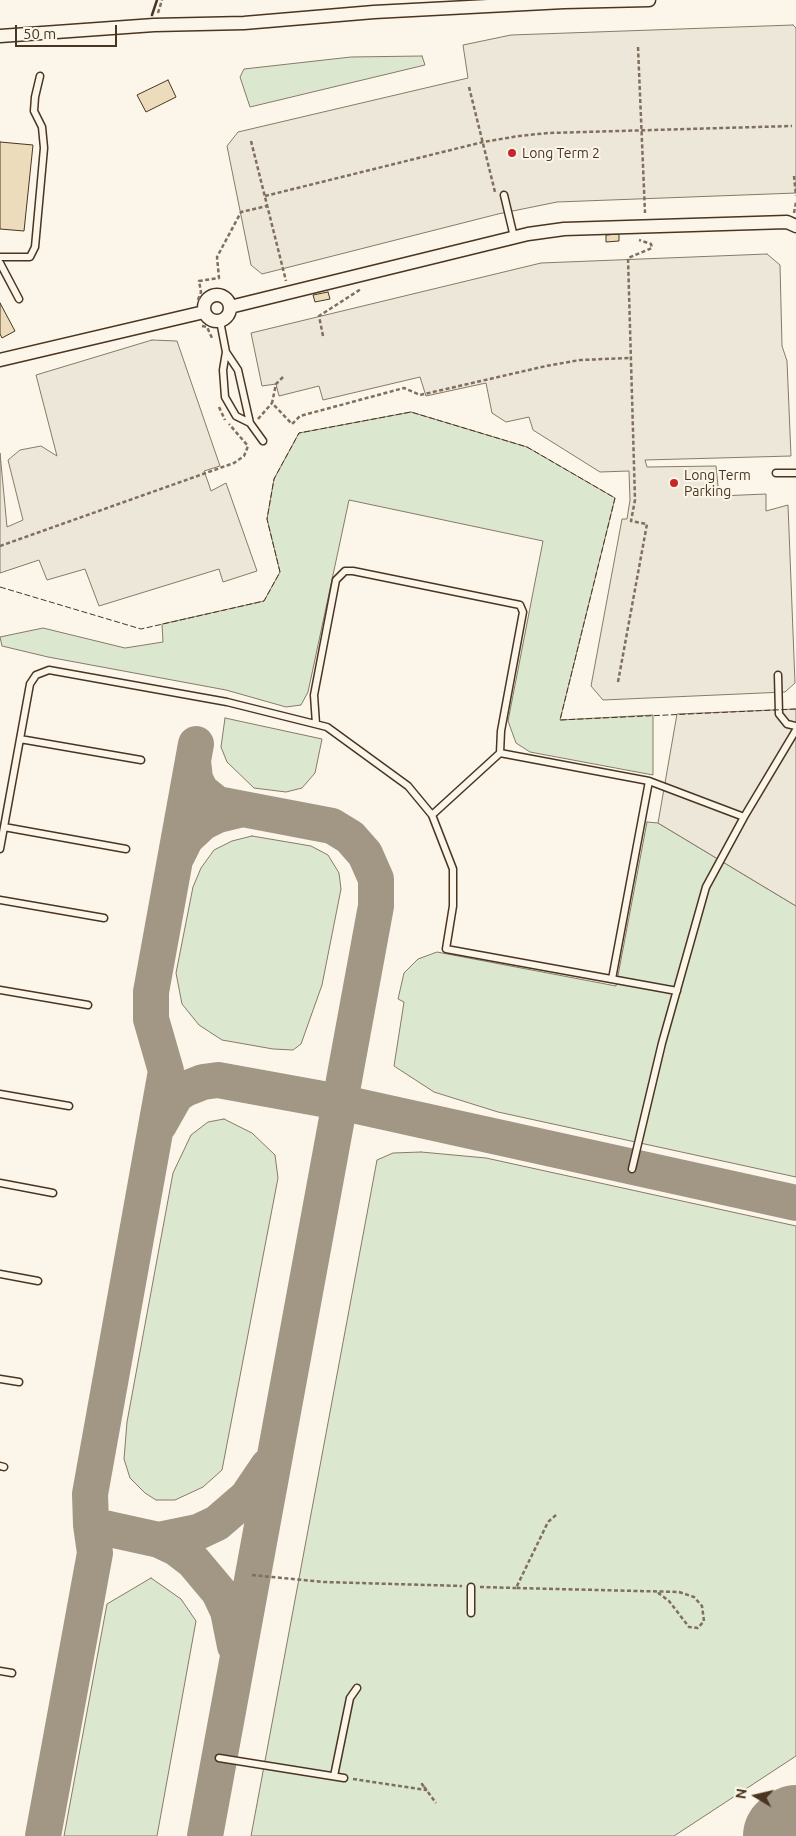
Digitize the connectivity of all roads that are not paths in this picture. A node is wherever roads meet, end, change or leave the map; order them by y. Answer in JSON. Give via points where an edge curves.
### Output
{"nodes":[{"id":1,"x":649,"y":0,"type":"edge"},
{"id":2,"x":0,"y":36,"type":"edge"},
{"id":3,"x":40,"y":76,"type":"dead end"},
{"id":4,"x":504,"y":195,"type":"dead end"},
{"id":5,"x":796,"y":226,"type":"edge"},
{"id":6,"x":514,"y":238,"type":"junction"},
{"id":7,"x":0,"y":257,"type":"edge"},
{"id":8,"x":0,"y":263,"type":"edge"},
{"id":9,"x":18,"y":299,"type":"dead end"},
{"id":10,"x":230,"y":307,"type":"junction"},
{"id":11,"x":204,"y":312,"type":"junction"},
{"id":12,"x":220,"y":321,"type":"junction"},
{"id":13,"x":226,"y":352,"type":"junction"},
{"id":14,"x":0,"y":360,"type":"edge"},
{"id":15,"x":250,"y":423,"type":"junction"},
{"id":16,"x":263,"y":441,"type":"dead end"},
{"id":17,"x":776,"y":473,"type":"dead end"},
{"id":18,"x":796,"y":473,"type":"edge"},
{"id":19,"x":778,"y":675,"type":"dead end"},
{"id":20,"x":316,"y":724,"type":"junction"},
{"id":21,"x":796,"y":728,"type":"edge"},
{"id":22,"x":20,"y":739,"type":"junction"},
{"id":23,"x":500,"y":753,"type":"junction"},
{"id":24,"x":141,"y":760,"type":"dead end"},
{"id":25,"x":649,"y":781,"type":"junction"},
{"id":26,"x":432,"y":815,"type":"junction"},
{"id":27,"x":744,"y":817,"type":"junction"},
{"id":28,"x":4,"y":827,"type":"junction"},
{"id":29,"x":0,"y":849,"type":"edge"},
{"id":30,"x":126,"y":849,"type":"dead end"},
{"id":31,"x":0,"y":900,"type":"edge"},
{"id":32,"x":104,"y":918,"type":"dead end"},
{"id":33,"x":612,"y":979,"type":"junction"},
{"id":34,"x":0,"y":990,"type":"edge"},
{"id":35,"x":677,"y":991,"type":"junction"},
{"id":36,"x":88,"y":1005,"type":"dead end"},
{"id":37,"x":0,"y":1094,"type":"edge"},
{"id":38,"x":69,"y":1106,"type":"dead end"},
{"id":39,"x":632,"y":1169,"type":"dead end"},
{"id":40,"x":0,"y":1183,"type":"edge"},
{"id":41,"x":53,"y":1193,"type":"dead end"},
{"id":42,"x":0,"y":1274,"type":"edge"},
{"id":43,"x":38,"y":1281,"type":"dead end"},
{"id":44,"x":0,"y":1379,"type":"edge"},
{"id":45,"x":20,"y":1382,"type":"dead end"},
{"id":46,"x":472,"y":1587,"type":"road end"},
{"id":47,"x":470,"y":1613,"type":"dead end"},
{"id":48,"x":0,"y":1671,"type":"edge"},
{"id":49,"x":12,"y":1673,"type":"dead end"},
{"id":50,"x":358,"y":1688,"type":"dead end"},
{"id":51,"x":219,"y":1758,"type":"dead end"},
{"id":52,"x":334,"y":1776,"type":"junction"},
{"id":53,"x":344,"y":1778,"type":"road end"}],
"edges":[{"from":1,"to":2,"type":"street","via":[[374,12],[244,23],[154,25]]},
{"from":3,"to":7,"type":"lane","via":[[34,112],[42,128],[44,148],[35,247],[30,257]]},
{"from":4,"to":6,"type":"lane"},
{"from":5,"to":6,"type":"street","via":[[787,222],[564,229]]},
{"from":6,"to":10,"type":"street"},
{"from":8,"to":9,"type":"lane"},
{"from":10,"to":11,"type":"street","via":[[223,297],[214,295],[205,302]]},
{"from":10,"to":12,"type":"street","via":[[226,317]]},
{"from":11,"to":12,"type":"street","via":[[211,320]]},
{"from":11,"to":14,"type":"street"},
{"from":12,"to":13,"type":"lane"},
{"from":13,"to":15,"type":"lane","via":[[238,370]]},
{"from":13,"to":15,"type":"lane","via":[[223,370],[225,397],[236,416]]},
{"from":15,"to":16,"type":"lane"},
{"from":17,"to":18,"type":"lane"},
{"from":19,"to":21,"type":"lane","via":[[779,714],[787,724]]},
{"from":20,"to":22,"type":"lane","via":[[228,702],[49,670],[36,675],[30,684]]},
{"from":20,"to":23,"type":"lane","via":[[314,695],[336,580],[345,571],[353,571],[520,605],[522,612]]},
{"from":20,"to":26,"type":"lane","via":[[327,727],[408,786]]},
{"from":21,"to":27,"type":"lane"},
{"from":22,"to":24,"type":"lane"},
{"from":22,"to":28,"type":"lane"},
{"from":23,"to":25,"type":"lane"},
{"from":23,"to":26,"type":"lane"},
{"from":25,"to":27,"type":"lane"},
{"from":25,"to":33,"type":"lane"},
{"from":26,"to":33,"type":"lane","via":[[453,869],[453,906],[446,949]]},
{"from":27,"to":35,"type":"lane","via":[[706,887]]},
{"from":28,"to":29,"type":"lane"},
{"from":28,"to":30,"type":"lane"},
{"from":31,"to":32,"type":"lane"},
{"from":33,"to":35,"type":"lane"},
{"from":34,"to":36,"type":"lane"},
{"from":35,"to":39,"type":"lane"},
{"from":37,"to":38,"type":"lane"},
{"from":40,"to":41,"type":"lane"},
{"from":42,"to":43,"type":"lane"},
{"from":44,"to":45,"type":"lane"},
{"from":46,"to":47,"type":"lane"},
{"from":48,"to":49,"type":"lane"},
{"from":50,"to":52,"type":"lane","via":[[350,1698]]},
{"from":51,"to":52,"type":"lane"},
{"from":52,"to":53,"type":"lane"}]}
